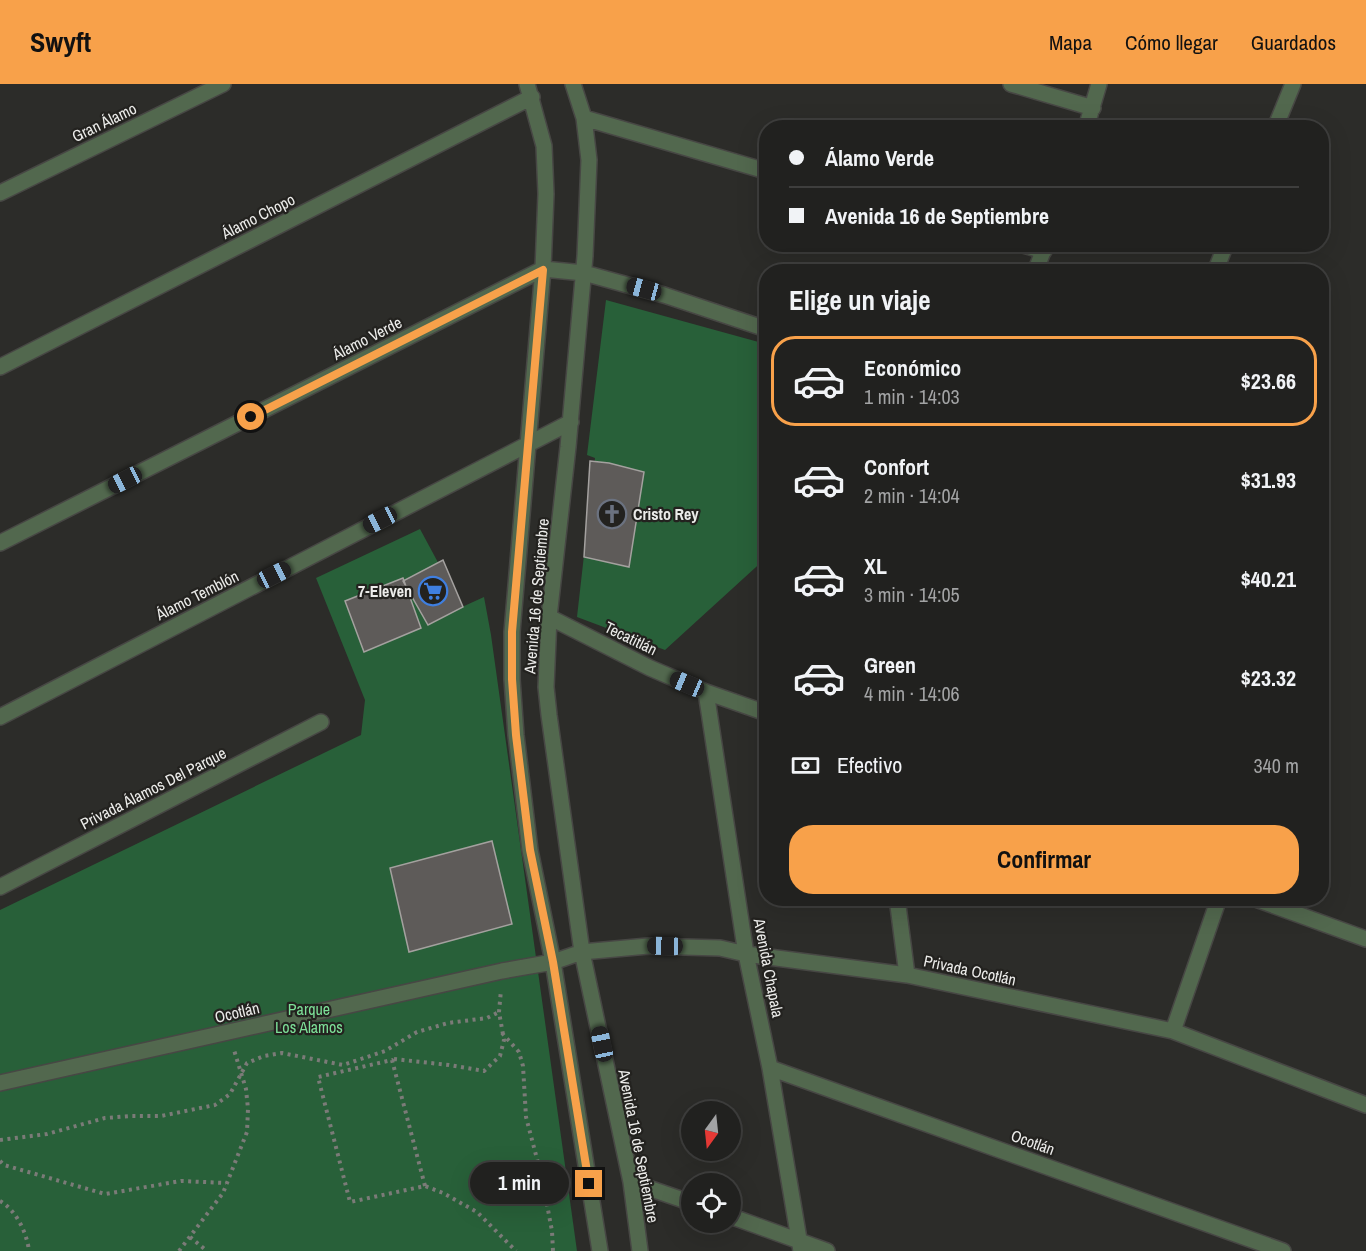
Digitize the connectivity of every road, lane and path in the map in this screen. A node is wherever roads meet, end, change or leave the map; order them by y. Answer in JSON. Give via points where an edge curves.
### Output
{"nodes":[{"id":1,"x":223,"y":84,"type":"edge"},
{"id":2,"x":573,"y":84,"type":"edge"},
{"id":3,"x":1011,"y":84,"type":"edge"},
{"id":4,"x":1099,"y":84,"type":"edge"},
{"id":5,"x":1293,"y":84,"type":"edge"},
{"id":6,"x":530,"y":91,"type":"edge"},
{"id":7,"x":1093,"y":108,"type":"junction"},
{"id":8,"x":584,"y":118,"type":"junction"},
{"id":9,"x":1089,"y":120,"type":"edge"},
{"id":10,"x":1278,"y":120,"type":"edge"},
{"id":11,"x":759,"y":169,"type":"edge"},
{"id":12,"x":0,"y":193,"type":"edge"},
{"id":13,"x":543,"y":270,"type":"junction"},
{"id":14,"x":584,"y":273,"type":"junction"},
{"id":15,"x":759,"y":327,"type":"edge"},
{"id":16,"x":0,"y":367,"type":"edge"},
{"id":17,"x":571,"y":422,"type":"junction"},
{"id":18,"x":527,"y":444,"type":"junction"},
{"id":19,"x":0,"y":543,"type":"edge"},
{"id":20,"x":549,"y":617,"type":"junction"},
{"id":21,"x":706,"y":692,"type":"junction"},
{"id":22,"x":759,"y":711,"type":"edge"},
{"id":23,"x":0,"y":717,"type":"edge"},
{"id":24,"x":321,"y":722,"type":"dead end"},
{"id":25,"x":0,"y":887,"type":"edge"},
{"id":26,"x":898,"y":906,"type":"edge"},
{"id":27,"x":1216,"y":906,"type":"edge"},
{"id":28,"x":1275,"y":906,"type":"edge"},
{"id":29,"x":1366,"y":939,"type":"edge"},
{"id":30,"x":582,"y":952,"type":"junction"},
{"id":31,"x":746,"y":954,"type":"junction"},
{"id":32,"x":553,"y":962,"type":"junction"},
{"id":33,"x":502,"y":971,"type":"junction"},
{"id":34,"x":907,"y":975,"type":"junction"},
{"id":35,"x":499,"y":1012,"type":"junction"},
{"id":36,"x":1173,"y":1031,"type":"junction"},
{"id":37,"x":229,"y":1033,"type":"junction"},
{"id":38,"x":502,"y":1033,"type":"junction"},
{"id":39,"x":394,"y":1059,"type":"dead end"},
{"id":40,"x":770,"y":1068,"type":"junction"},
{"id":41,"x":241,"y":1073,"type":"junction"},
{"id":42,"x":0,"y":1083,"type":"edge"},
{"id":43,"x":1366,"y":1105,"type":"edge"},
{"id":44,"x":0,"y":1140,"type":"edge"},
{"id":45,"x":0,"y":1161,"type":"edge"},
{"id":46,"x":631,"y":1182,"type":"junction"},
{"id":47,"x":226,"y":1183,"type":"junction"},
{"id":48,"x":425,"y":1186,"type":"junction"},
{"id":49,"x":681,"y":1199,"type":"edge"},
{"id":50,"x":0,"y":1201,"type":"edge"},
{"id":51,"x":741,"y":1221,"type":"edge"},
{"id":52,"x":190,"y":1237,"type":"junction"},
{"id":53,"x":800,"y":1246,"type":"edge"},
{"id":54,"x":29,"y":1251,"type":"edge"},
{"id":55,"x":179,"y":1251,"type":"edge"},
{"id":56,"x":207,"y":1251,"type":"edge"},
{"id":57,"x":516,"y":1251,"type":"edge"},
{"id":58,"x":553,"y":1251,"type":"edge"},
{"id":59,"x":600,"y":1251,"type":"edge"},
{"id":60,"x":640,"y":1251,"type":"edge"},
{"id":61,"x":827,"y":1251,"type":"edge"},
{"id":62,"x":1282,"y":1251,"type":"edge"}],
"edges":[{"from":1,"to":12,"type":"street","name":"Gran Álamo"},
{"from":2,"to":8,"type":"street","name":"Avenida 16 de Septiembre"},
{"from":3,"to":7,"type":"street"},
{"from":4,"to":7,"type":"street"},
{"from":5,"to":10,"type":"street"},
{"from":6,"to":13,"type":"street","name":"Avenida 16 de Septiembre","via":[[544,146]]},
{"from":6,"to":16,"type":"street","name":"Álamo Chopo"},
{"from":7,"to":9,"type":"street"},
{"from":8,"to":11,"type":"street"},
{"from":8,"to":14,"type":"street","name":"Avenida 16 de Septiembre","via":[[589,160]]},
{"from":13,"to":14,"type":"street"},
{"from":13,"to":18,"type":"street","name":"Avenida 16 de Septiembre"},
{"from":13,"to":19,"type":"street","name":"Álamo Verde"},
{"from":14,"to":15,"type":"street"},
{"from":14,"to":17,"type":"street","name":"Avenida 16 de Septiembre"},
{"from":17,"to":18,"type":"street","name":"Álamo Temblón"},
{"from":17,"to":20,"type":"street","name":"Avenida 16 de Septiembre"},
{"from":18,"to":23,"type":"street","name":"Álamo Temblón"},
{"from":18,"to":32,"type":"street","name":"Avenida 16 de Septiembre","via":[[512,679],[530,850]]},
{"from":20,"to":21,"type":"street","name":"Tecatitlán"},
{"from":20,"to":30,"type":"street","name":"Avenida 16 de Septiembre","via":[[546,687]]},
{"from":21,"to":22,"type":"street","name":"Tecatitlán"},
{"from":21,"to":31,"type":"street","name":"Avenida Chapala"},
{"from":24,"to":25,"type":"street","name":"Privada Álamos Del Parque"},
{"from":26,"to":34,"type":"street"},
{"from":27,"to":36,"type":"street"},
{"from":28,"to":29,"type":"street"},
{"from":30,"to":31,"type":"street","name":"Privada Ocotlán","via":[[648,946],[720,948]]},
{"from":30,"to":32,"type":"street","name":"Privada Ocotlán"},
{"from":30,"to":46,"type":"street","name":"Avenida 16 de Septiembre"},
{"from":31,"to":34,"type":"street","name":"Privada Ocotlán"},
{"from":31,"to":40,"type":"street","name":"Avenida Chapala"},
{"from":32,"to":33,"type":"street","name":"Ocotlán"},
{"from":32,"to":59,"type":"street","name":"Avenida 16 de Septiembre"},
{"from":33,"to":35,"type":"path"},
{"from":33,"to":37,"type":"street","name":"Ocotlán"},
{"from":34,"to":36,"type":"street","name":"Privada Ocotlán"},
{"from":35,"to":38,"type":"path"},
{"from":35,"to":41,"type":"path","via":[[417,1032],[385,1051],[343,1065],[282,1053],[247,1063]]},
{"from":36,"to":43,"type":"street","name":"Privada Ocotlán"},
{"from":37,"to":41,"type":"path"},
{"from":37,"to":42,"type":"street","name":"Ocotlán"},
{"from":38,"to":39,"type":"path","via":[[500,1056],[484,1071]]},
{"from":38,"to":58,"type":"path","via":[[519,1052],[523,1066],[526,1117],[542,1178]]},
{"from":40,"to":53,"type":"street","name":"Avenida Chapala"},
{"from":40,"to":62,"type":"street","name":"Ocotlán"},
{"from":41,"to":44,"type":"path","via":[[230,1094],[215,1105],[161,1116],[105,1118],[47,1134]]},
{"from":41,"to":47,"type":"path","via":[[246,1089],[247,1132]]},
{"from":45,"to":47,"type":"path","via":[[105,1194],[181,1180]]},
{"from":46,"to":49,"type":"street"},
{"from":46,"to":60,"type":"street","name":"Avenida 16 de Septiembre"},
{"from":47,"to":52,"type":"path"},
{"from":48,"to":48,"type":"path","via":[[350,1202],[318,1077],[392,1060]]},
{"from":48,"to":57,"type":"path","via":[[477,1212]]},
{"from":50,"to":54,"type":"path","via":[[22,1227]]},
{"from":51,"to":53,"type":"street"},
{"from":52,"to":55,"type":"path"},
{"from":52,"to":56,"type":"path"},
{"from":53,"to":61,"type":"street"}]}
